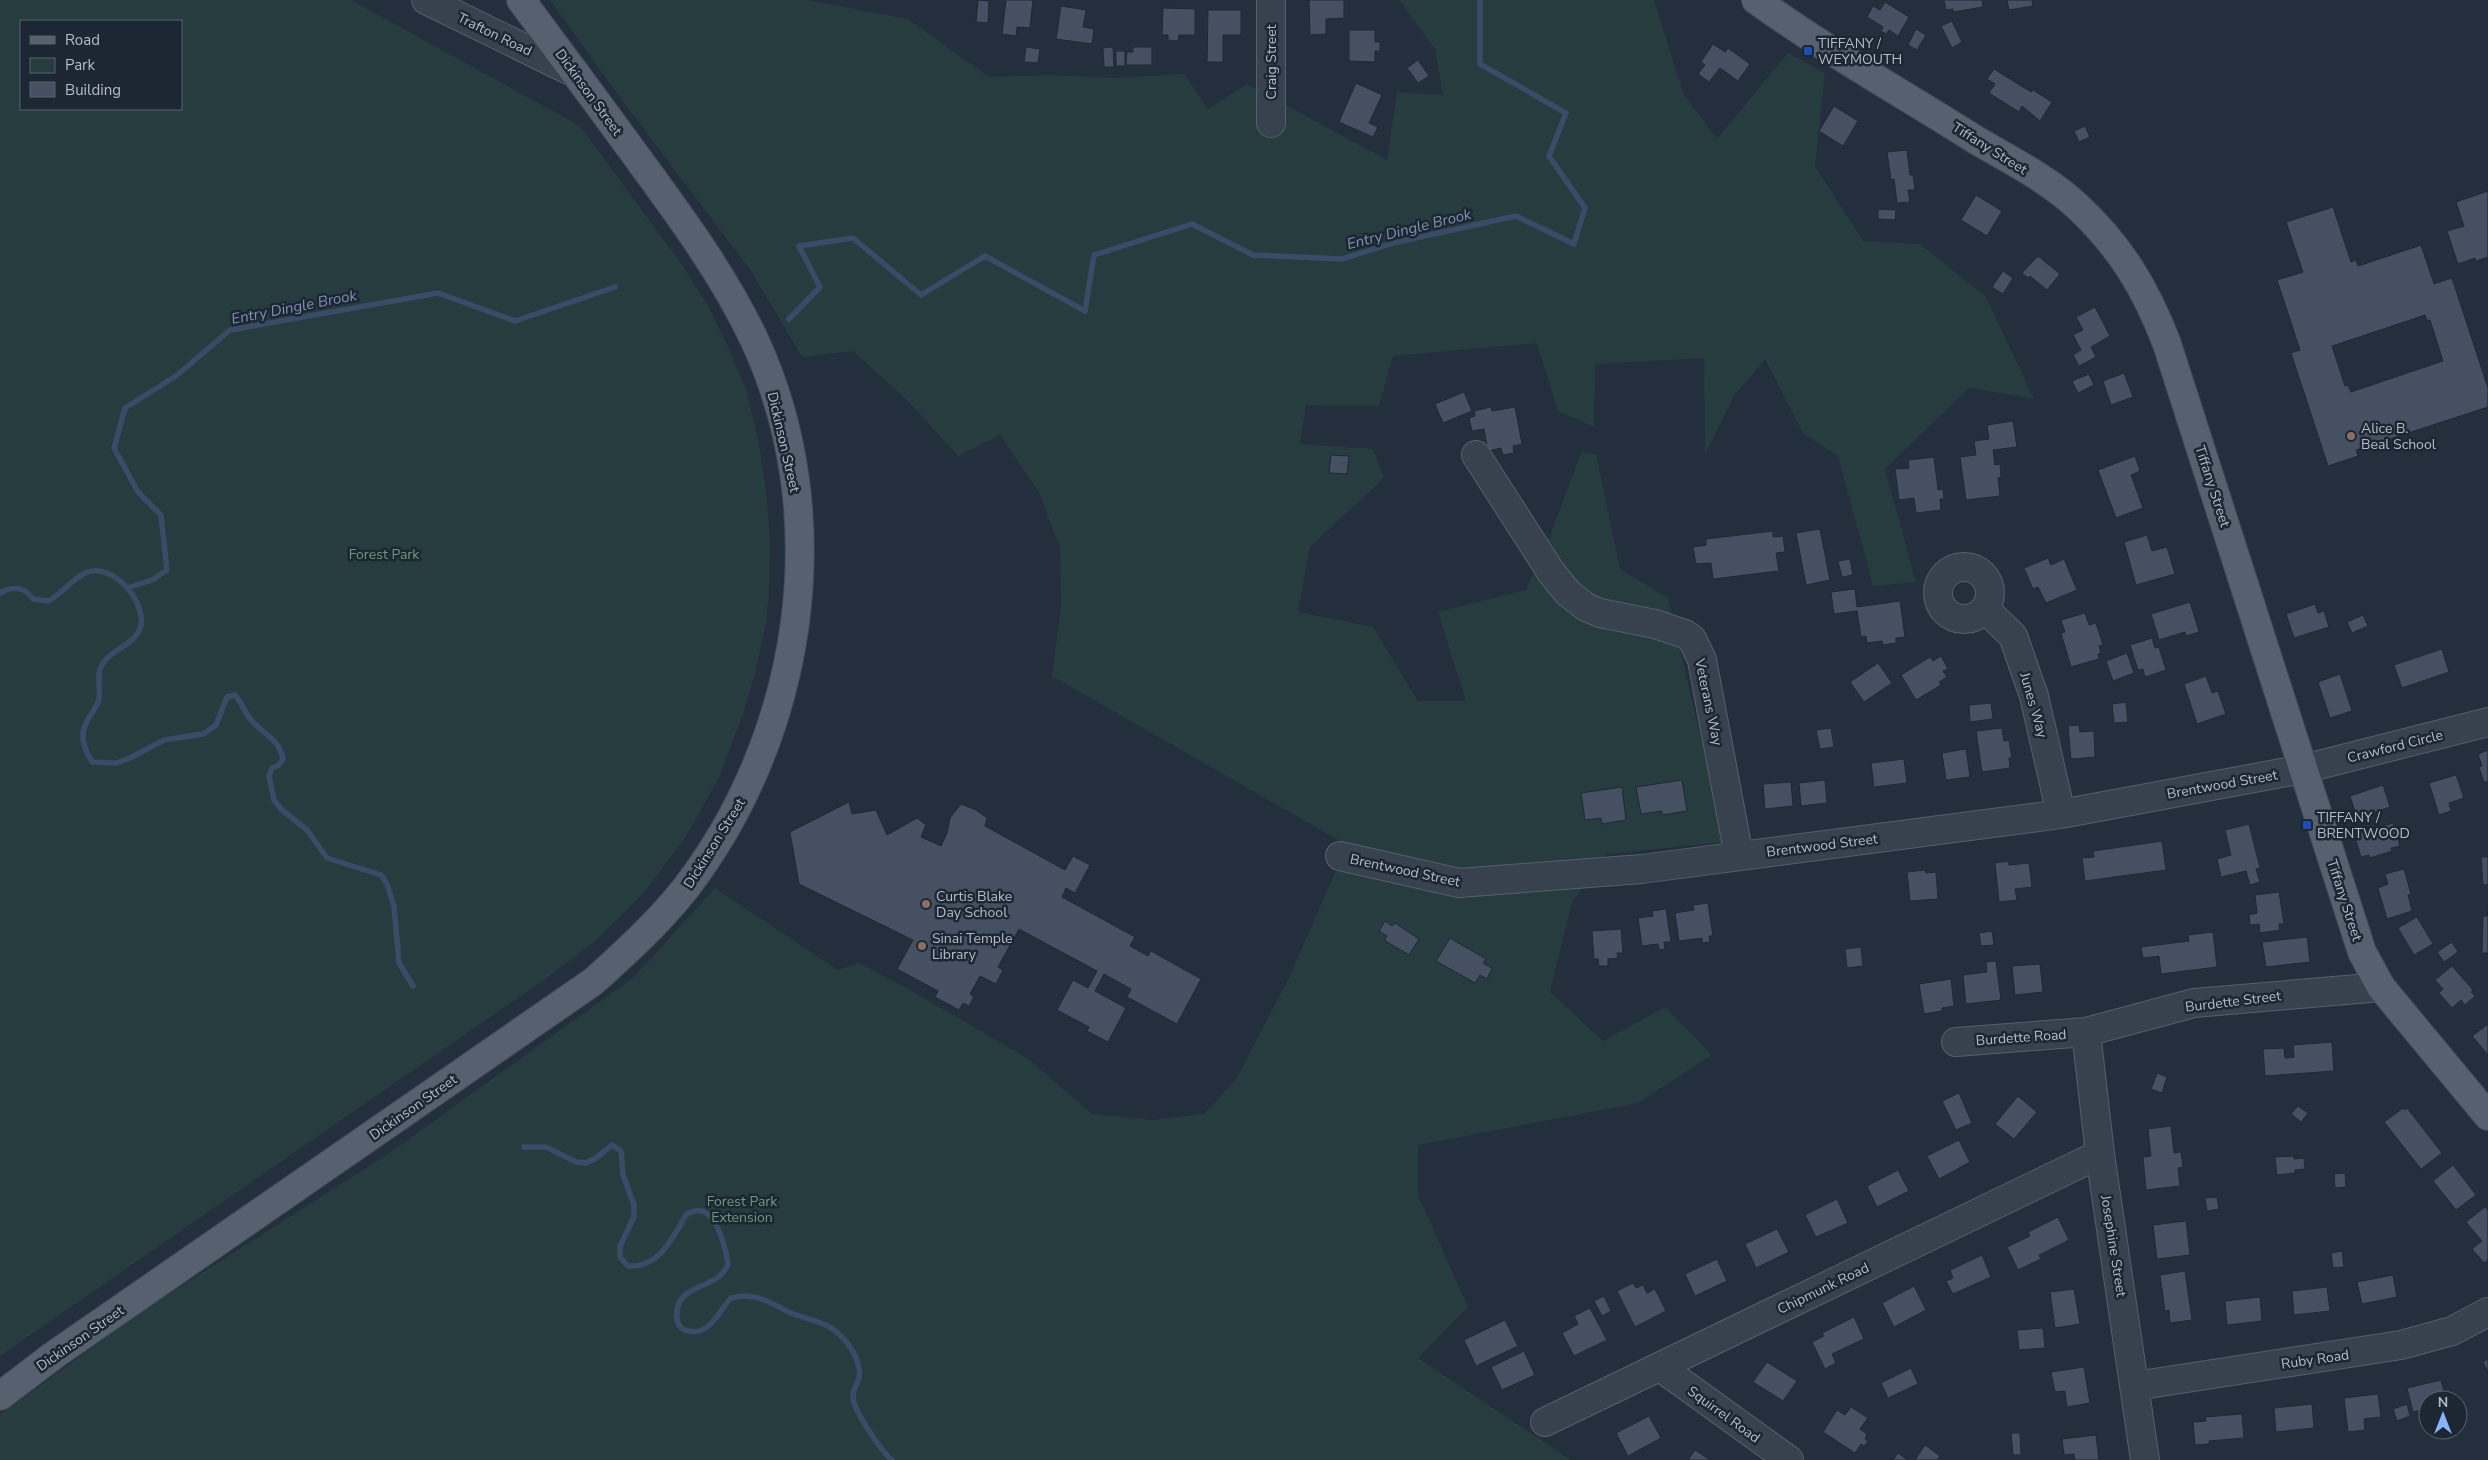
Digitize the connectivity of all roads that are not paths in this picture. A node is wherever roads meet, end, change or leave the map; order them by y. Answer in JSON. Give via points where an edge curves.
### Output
{"nodes":[{"id":1,"x":521,"y":0,"type":"edge"},
{"id":2,"x":1271,"y":0,"type":"edge"},
{"id":3,"x":1756,"y":0,"type":"edge"},
{"id":4,"x":440,"y":3,"type":"edge"},
{"id":5,"x":575,"y":73,"type":"junction"},
{"id":6,"x":1271,"y":123,"type":"dead end"},
{"id":7,"x":1476,"y":455,"type":"dead end"},
{"id":8,"x":1985,"y":609,"type":"dead end"},
{"id":9,"x":2488,"y":722,"type":"edge"},
{"id":10,"x":2303,"y":769,"type":"junction"},
{"id":11,"x":2062,"y":814,"type":"junction"},
{"id":12,"x":1340,"y":856,"type":"dead end"},
{"id":13,"x":1739,"y":856,"type":"junction"},
{"id":14,"x":2382,"y":986,"type":"junction"},
{"id":15,"x":2086,"y":1032,"type":"junction"},
{"id":16,"x":1956,"y":1042,"type":"dead end"},
{"id":17,"x":2488,"y":1116,"type":"edge"},
{"id":18,"x":2100,"y":1154,"type":"junction"},
{"id":19,"x":2488,"y":1312,"type":"edge"},
{"id":20,"x":1660,"y":1368,"type":"junction"},
{"id":21,"x":2135,"y":1386,"type":"junction"},
{"id":22,"x":0,"y":1396,"type":"edge"},
{"id":23,"x":1545,"y":1422,"type":"dead end"},
{"id":24,"x":1788,"y":1460,"type":"edge"},
{"id":25,"x":2146,"y":1460,"type":"edge"}],
"edges":[{"from":1,"to":5,"type":"main road","name":"Dickinson Street"},
{"from":2,"to":6,"type":"street","name":"Craig Street"},
{"from":3,"to":10,"type":"main road","name":"Tiffany Street","via":[[2047,183],[2086,215],[2133,271],[2167,344]]},
{"from":4,"to":5,"type":"street","name":"Trafton Road"},
{"from":5,"to":22,"type":"main road","name":"Dickinson Street","via":[[686,224],[730,293],[762,358],[779,412],[798,502],[798,597],[782,693],[752,778],[726,829],[686,887],[650,929],[594,981],[54,1355]]},
{"from":7,"to":13,"type":"street","name":"Veterans Way","via":[[1551,572],[1577,600],[1600,613],[1676,630],[1696,646],[1702,660]]},
{"from":8,"to":11,"type":"street","name":"Junes Way","via":[[2013,636],[2034,696]]},
{"from":9,"to":10,"type":"street","name":"Crawford Circle"},
{"from":10,"to":11,"type":"street","name":"Brentwood Street"},
{"from":10,"to":14,"type":"main road","name":"Tiffany Street","via":[[2357,938],[2368,965]]},
{"from":11,"to":13,"type":"street","name":"Brentwood Street"},
{"from":12,"to":13,"type":"street","name":"Brentwood Street","via":[[1459,883],[1642,869]]},
{"from":14,"to":15,"type":"street","name":"Burdette Street","via":[[2194,1003]]},
{"from":14,"to":17,"type":"main road","name":"Tiffany Street"},
{"from":15,"to":16,"type":"street","name":"Burdette Road"},
{"from":15,"to":18,"type":"street","name":"Josephine Street"},
{"from":18,"to":20,"type":"street","name":"Chipmunk Road"},
{"from":18,"to":21,"type":"street","name":"Josephine Street"},
{"from":19,"to":21,"type":"street","name":"Ruby Road","via":[[2452,1331],[2401,1345]]},
{"from":20,"to":23,"type":"street","name":"Chipmunk Road"},
{"from":20,"to":24,"type":"street","name":"Squirrel Road"},
{"from":21,"to":25,"type":"street","name":"Josephine Street"}]}
